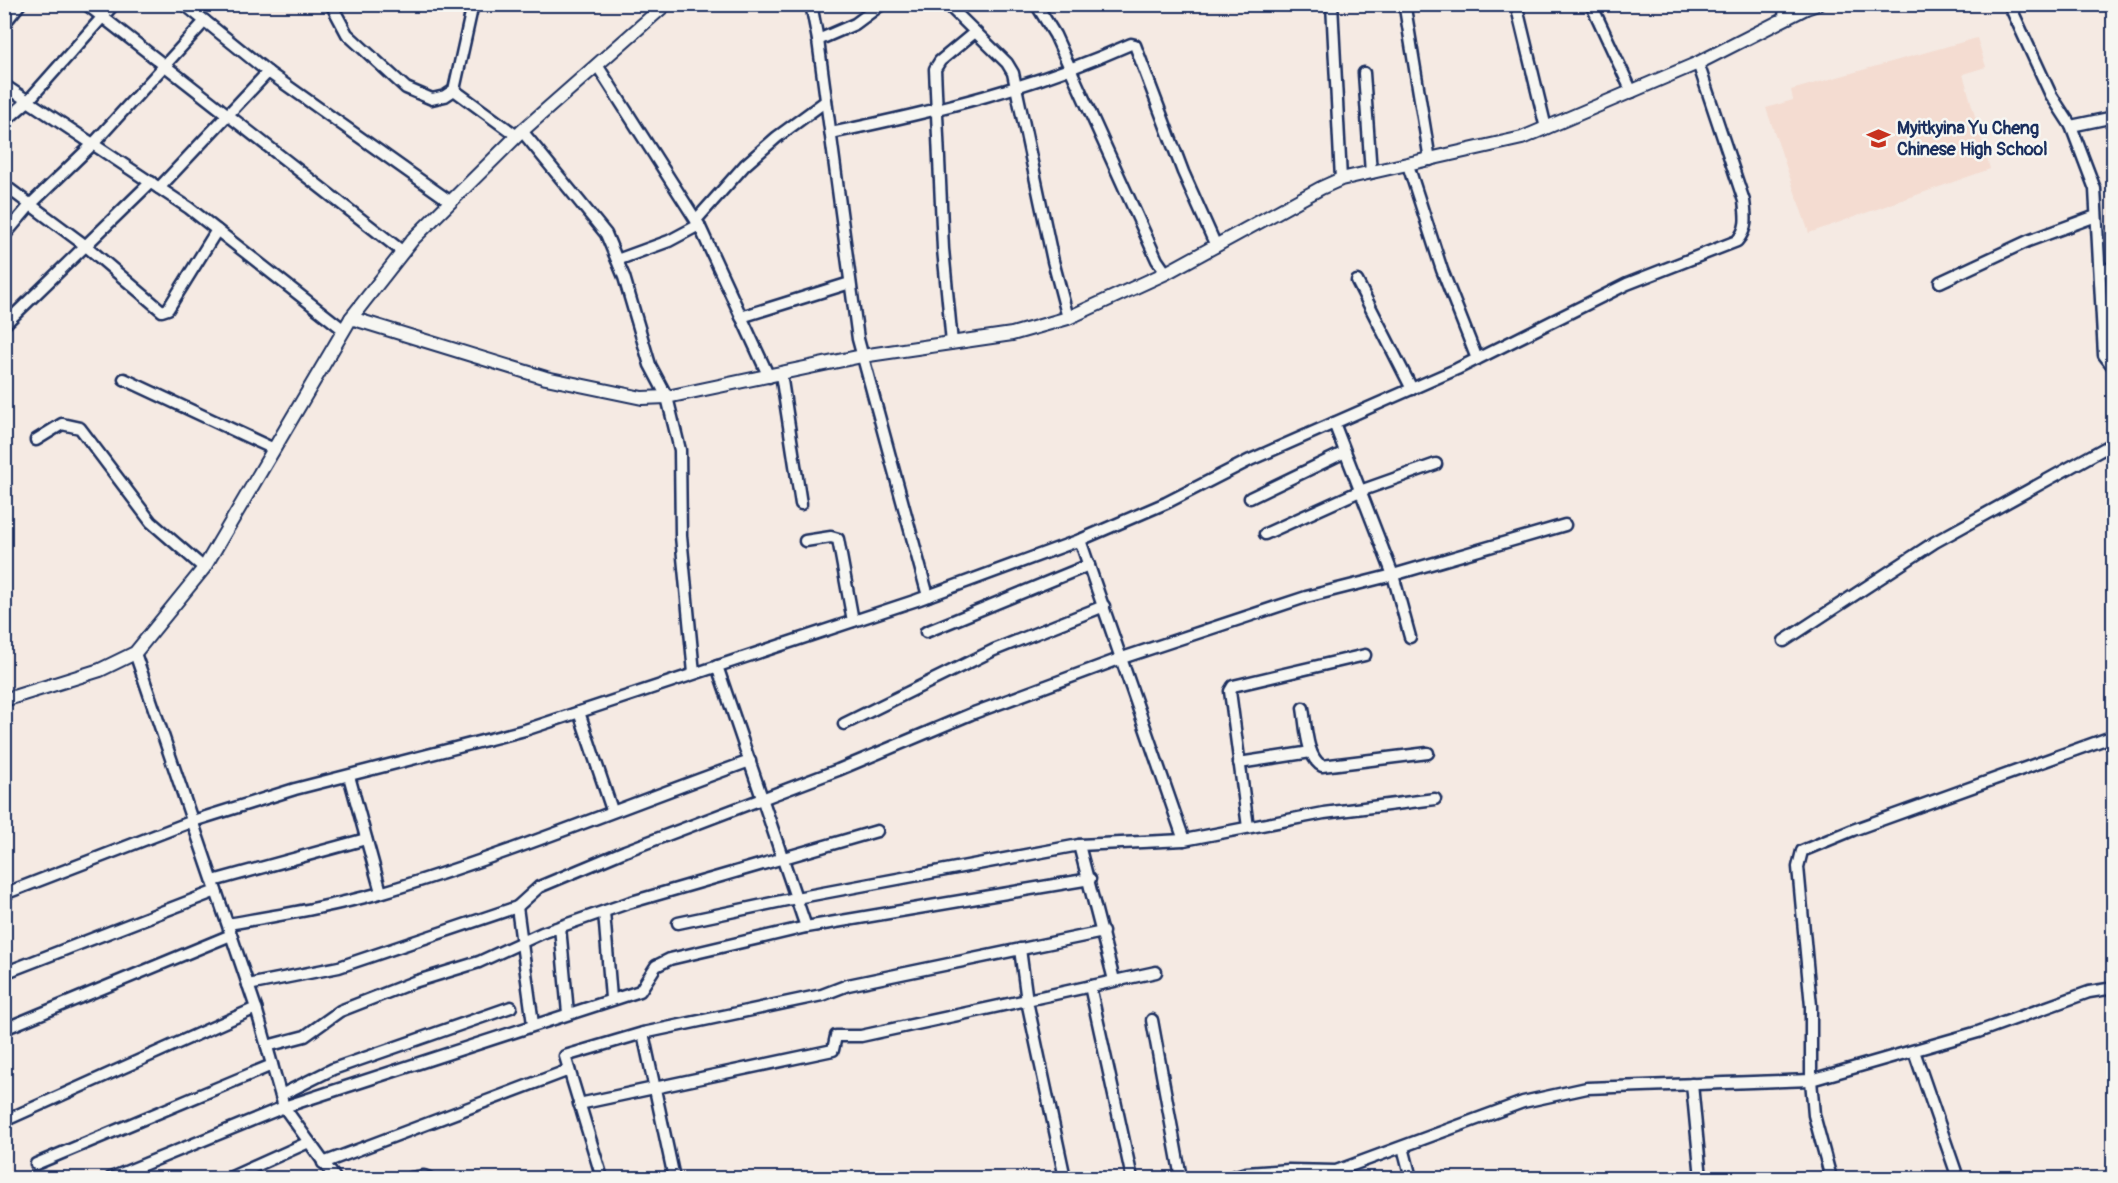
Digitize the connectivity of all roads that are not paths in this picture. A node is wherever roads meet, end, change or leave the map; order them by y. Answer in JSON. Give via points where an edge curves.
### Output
{"nodes":[{"id":1,"x":20,"y":4,"type":"edge"},
{"id":2,"x":86,"y":4,"type":"edge"},
{"id":3,"x":114,"y":4,"type":"edge"},
{"id":4,"x":184,"y":4,"type":"edge"},
{"id":5,"x":331,"y":4,"type":"edge"},
{"id":6,"x":473,"y":4,"type":"edge"},
{"id":7,"x":666,"y":4,"type":"edge"},
{"id":8,"x":811,"y":4,"type":"edge"},
{"id":9,"x":882,"y":4,"type":"edge"},
{"id":10,"x":947,"y":4,"type":"edge"},
{"id":11,"x":1036,"y":4,"type":"edge"},
{"id":12,"x":1332,"y":4,"type":"edge"},
{"id":13,"x":1516,"y":4,"type":"edge"},
{"id":14,"x":1591,"y":4,"type":"edge"},
{"id":15,"x":1785,"y":4,"type":"edge"},
{"id":16,"x":1818,"y":4,"type":"edge"},
{"id":17,"x":2009,"y":4,"type":"edge"},
{"id":18,"x":1405,"y":8,"type":"dead end"},
{"id":19,"x":103,"y":18,"type":"junction"},
{"id":20,"x":1784,"y":19,"type":"junction"},
{"id":21,"x":205,"y":21,"type":"junction"},
{"id":22,"x":4,"y":24,"type":"edge"},
{"id":23,"x":975,"y":32,"type":"junction"},
{"id":24,"x":818,"y":40,"type":"junction"},
{"id":25,"x":1698,"y":63,"type":"junction"},
{"id":26,"x":165,"y":65,"type":"junction"},
{"id":27,"x":597,"y":65,"type":"junction"},
{"id":28,"x":1071,"y":70,"type":"junction"},
{"id":29,"x":268,"y":72,"type":"junction"},
{"id":30,"x":1364,"y":73,"type":"dead end"},
{"id":31,"x":4,"y":85,"type":"edge"},
{"id":32,"x":1018,"y":87,"type":"junction"},
{"id":33,"x":454,"y":90,"type":"junction"},
{"id":34,"x":1632,"y":92,"type":"junction"},
{"id":35,"x":28,"y":101,"type":"junction"},
{"id":36,"x":826,"y":101,"type":"junction"},
{"id":37,"x":938,"y":111,"type":"junction"},
{"id":38,"x":230,"y":115,"type":"junction"},
{"id":39,"x":2114,"y":117,"type":"edge"},
{"id":40,"x":4,"y":122,"type":"edge"},
{"id":41,"x":2072,"y":126,"type":"junction"},
{"id":42,"x":1546,"y":129,"type":"junction"},
{"id":43,"x":519,"y":133,"type":"junction"},
{"id":44,"x":831,"y":133,"type":"junction"},
{"id":45,"x":93,"y":144,"type":"junction"},
{"id":46,"x":1430,"y":160,"type":"junction"},
{"id":47,"x":1408,"y":165,"type":"junction"},
{"id":48,"x":1371,"y":174,"type":"junction"},
{"id":49,"x":1341,"y":180,"type":"junction"},
{"id":50,"x":4,"y":185,"type":"edge"},
{"id":51,"x":155,"y":185,"type":"junction"},
{"id":52,"x":451,"y":202,"type":"junction"},
{"id":53,"x":31,"y":204,"type":"junction"},
{"id":54,"x":2097,"y":216,"type":"junction"},
{"id":55,"x":697,"y":223,"type":"junction"},
{"id":56,"x":217,"y":230,"type":"junction"},
{"id":57,"x":4,"y":236,"type":"edge"},
{"id":58,"x":86,"y":246,"type":"junction"},
{"id":59,"x":1216,"y":246,"type":"junction"},
{"id":60,"x":403,"y":252,"type":"junction"},
{"id":61,"x":617,"y":260,"type":"junction"},
{"id":62,"x":2114,"y":267,"type":"edge"},
{"id":63,"x":2102,"y":271,"type":"junction"},
{"id":64,"x":1166,"y":273,"type":"junction"},
{"id":65,"x":1357,"y":281,"type":"dead end"},
{"id":66,"x":1940,"y":282,"type":"dead end"},
{"id":67,"x":850,"y":283,"type":"junction"},
{"id":68,"x":741,"y":316,"type":"junction"},
{"id":69,"x":351,"y":318,"type":"junction"},
{"id":70,"x":1068,"y":318,"type":"junction"},
{"id":71,"x":4,"y":325,"type":"edge"},
{"id":72,"x":344,"y":330,"type":"junction"},
{"id":73,"x":952,"y":343,"type":"junction"},
{"id":74,"x":862,"y":356,"type":"junction"},
{"id":75,"x":1477,"y":359,"type":"junction"},
{"id":76,"x":2114,"y":368,"type":"edge"},
{"id":77,"x":775,"y":375,"type":"junction"},
{"id":78,"x":124,"y":379,"type":"dead end"},
{"id":79,"x":1412,"y":389,"type":"junction"},
{"id":80,"x":667,"y":397,"type":"junction"},
{"id":81,"x":1334,"y":423,"type":"junction"},
{"id":82,"x":36,"y":440,"type":"dead end"},
{"id":83,"x":2114,"y":443,"type":"edge"},
{"id":84,"x":274,"y":449,"type":"junction"},
{"id":85,"x":1345,"y":452,"type":"junction"},
{"id":86,"x":1436,"y":464,"type":"dead end"},
{"id":87,"x":1360,"y":491,"type":"junction"},
{"id":88,"x":1250,"y":498,"type":"dead end"},
{"id":89,"x":801,"y":504,"type":"dead end"},
{"id":90,"x":1565,"y":525,"type":"dead end"},
{"id":91,"x":1265,"y":534,"type":"dead end"},
{"id":92,"x":1080,"y":540,"type":"junction"},
{"id":93,"x":805,"y":541,"type":"dead end"},
{"id":94,"x":1089,"y":565,"type":"junction"},
{"id":95,"x":204,"y":568,"type":"junction"},
{"id":96,"x":1393,"y":575,"type":"junction"},
{"id":97,"x":928,"y":596,"type":"junction"},
{"id":98,"x":1104,"y":606,"type":"junction"},
{"id":99,"x":854,"y":621,"type":"junction"},
{"id":100,"x":926,"y":632,"type":"dead end"},
{"id":101,"x":1410,"y":637,"type":"dead end"},
{"id":102,"x":1784,"y":641,"type":"dead end"},
{"id":103,"x":135,"y":653,"type":"junction"},
{"id":104,"x":1365,"y":655,"type":"dead end"},
{"id":105,"x":1122,"y":658,"type":"junction"},
{"id":106,"x":717,"y":666,"type":"junction"},
{"id":107,"x":694,"y":673,"type":"junction"},
{"id":108,"x":4,"y":700,"type":"edge"},
{"id":109,"x":1303,"y":708,"type":"dead end"},
{"id":110,"x":579,"y":712,"type":"junction"},
{"id":111,"x":844,"y":724,"type":"dead end"},
{"id":112,"x":2114,"y":736,"type":"edge"},
{"id":113,"x":1311,"y":752,"type":"junction"},
{"id":114,"x":1428,"y":753,"type":"dead end"},
{"id":115,"x":750,"y":761,"type":"junction"},
{"id":116,"x":1239,"y":763,"type":"junction"},
{"id":117,"x":349,"y":776,"type":"junction"},
{"id":118,"x":763,"y":799,"type":"junction"},
{"id":119,"x":1435,"y":799,"type":"dead end"},
{"id":120,"x":612,"y":810,"type":"junction"},
{"id":121,"x":193,"y":821,"type":"junction"},
{"id":122,"x":1248,"y":827,"type":"junction"},
{"id":123,"x":877,"y":831,"type":"dead end"},
{"id":124,"x":366,"y":839,"type":"junction"},
{"id":125,"x":1184,"y":840,"type":"junction"},
{"id":126,"x":1079,"y":845,"type":"junction"},
{"id":127,"x":783,"y":858,"type":"junction"},
{"id":128,"x":1090,"y":879,"type":"junction"},
{"id":129,"x":215,"y":886,"type":"junction"},
{"id":130,"x":381,"y":892,"type":"junction"},
{"id":131,"x":4,"y":894,"type":"edge"},
{"id":132,"x":796,"y":898,"type":"junction"},
{"id":133,"x":517,"y":907,"type":"junction"},
{"id":134,"x":604,"y":912,"type":"junction"},
{"id":135,"x":678,"y":923,"type":"dead end"},
{"id":136,"x":228,"y":924,"type":"junction"},
{"id":137,"x":560,"y":927,"type":"junction"},
{"id":138,"x":806,"y":927,"type":"junction"},
{"id":139,"x":1103,"y":932,"type":"junction"},
{"id":140,"x":231,"y":935,"type":"junction"},
{"id":141,"x":521,"y":940,"type":"junction"},
{"id":142,"x":1020,"y":950,"type":"junction"},
{"id":143,"x":1156,"y":972,"type":"dead end"},
{"id":144,"x":4,"y":974,"type":"edge"},
{"id":145,"x":1114,"y":980,"type":"junction"},
{"id":146,"x":248,"y":985,"type":"junction"},
{"id":147,"x":1090,"y":986,"type":"junction"},
{"id":148,"x":2114,"y":988,"type":"edge"},
{"id":149,"x":611,"y":998,"type":"junction"},
{"id":150,"x":1027,"y":1001,"type":"junction"},
{"id":151,"x":511,"y":1007,"type":"dead end"},
{"id":152,"x":256,"y":1008,"type":"junction"},
{"id":153,"x":568,"y":1013,"type":"junction"},
{"id":154,"x":1152,"y":1020,"type":"dead end"},
{"id":155,"x":532,"y":1024,"type":"junction"},
{"id":156,"x":4,"y":1029,"type":"edge"},
{"id":157,"x":643,"y":1033,"type":"junction"},
{"id":158,"x":267,"y":1046,"type":"junction"},
{"id":159,"x":1914,"y":1051,"type":"junction"},
{"id":160,"x":272,"y":1065,"type":"junction"},
{"id":161,"x":569,"y":1070,"type":"junction"},
{"id":162,"x":1810,"y":1080,"type":"junction"},
{"id":163,"x":1692,"y":1084,"type":"junction"},
{"id":164,"x":654,"y":1090,"type":"junction"},
{"id":165,"x":281,"y":1095,"type":"junction"},
{"id":166,"x":579,"y":1104,"type":"junction"},
{"id":167,"x":284,"y":1107,"type":"junction"},
{"id":168,"x":4,"y":1121,"type":"edge"},
{"id":169,"x":309,"y":1142,"type":"junction"},
{"id":170,"x":1403,"y":1147,"type":"junction"},
{"id":171,"x":323,"y":1163,"type":"junction"},
{"id":172,"x":36,"y":1164,"type":"dead end"},
{"id":173,"x":111,"y":1179,"type":"edge"},
{"id":174,"x":229,"y":1179,"type":"edge"},
{"id":175,"x":335,"y":1179,"type":"edge"},
{"id":176,"x":411,"y":1179,"type":"edge"},
{"id":177,"x":429,"y":1179,"type":"edge"},
{"id":178,"x":602,"y":1179,"type":"edge"},
{"id":179,"x":674,"y":1179,"type":"edge"},
{"id":180,"x":1065,"y":1179,"type":"edge"},
{"id":181,"x":1132,"y":1179,"type":"edge"},
{"id":182,"x":1181,"y":1179,"type":"edge"},
{"id":183,"x":1230,"y":1179,"type":"edge"},
{"id":184,"x":1412,"y":1179,"type":"edge"},
{"id":185,"x":1701,"y":1179,"type":"edge"},
{"id":186,"x":1831,"y":1179,"type":"edge"},
{"id":187,"x":1958,"y":1179,"type":"edge"}],
"edges":[{"from":1,"to":22,"type":"street"},
{"from":2,"to":19,"type":"street"},
{"from":3,"to":19,"type":"street"},
{"from":4,"to":21,"type":"street"},
{"from":5,"to":33,"type":"street","via":[[347,34],[406,88],[432,99]]},
{"from":6,"to":33,"type":"street"},
{"from":7,"to":27,"type":"street"},
{"from":8,"to":24,"type":"street"},
{"from":9,"to":24,"type":"street","via":[[855,24]]},
{"from":10,"to":23,"type":"street"},
{"from":11,"to":28,"type":"street","via":[[1056,35]]},
{"from":12,"to":49,"type":"street"},
{"from":13,"to":42,"type":"street"},
{"from":14,"to":34,"type":"street"},
{"from":15,"to":20,"type":"street"},
{"from":16,"to":20,"type":"street"},
{"from":17,"to":41,"type":"street","via":[[2051,95]]},
{"from":18,"to":46,"type":"street"},
{"from":19,"to":26,"type":"street"},
{"from":19,"to":35,"type":"street"},
{"from":20,"to":25,"type":"street"},
{"from":21,"to":26,"type":"street"},
{"from":21,"to":29,"type":"street"},
{"from":23,"to":32,"type":"street","via":[[1007,63]]},
{"from":23,"to":37,"type":"street","via":[[940,61],[936,69]]},
{"from":24,"to":36,"type":"street"},
{"from":25,"to":34,"type":"street"},
{"from":25,"to":75,"type":"street","via":[[1744,201],[1744,233],[1737,241],[1627,284]]},
{"from":26,"to":38,"type":"street"},
{"from":26,"to":45,"type":"street"},
{"from":27,"to":43,"type":"street"},
{"from":27,"to":55,"type":"street"},
{"from":28,"to":32,"type":"street"},
{"from":28,"to":59,"type":"street","via":[[1135,45]]},
{"from":28,"to":64,"type":"street"},
{"from":29,"to":38,"type":"street"},
{"from":29,"to":52,"type":"street"},
{"from":30,"to":48,"type":"street"},
{"from":31,"to":35,"type":"street"},
{"from":32,"to":37,"type":"street"},
{"from":32,"to":70,"type":"street"},
{"from":33,"to":43,"type":"street"},
{"from":34,"to":42,"type":"street"},
{"from":35,"to":40,"type":"street"},
{"from":35,"to":45,"type":"street"},
{"from":36,"to":44,"type":"street"},
{"from":36,"to":55,"type":"street","via":[[745,165]]},
{"from":37,"to":44,"type":"street"},
{"from":37,"to":73,"type":"street","via":[[943,249]]},
{"from":38,"to":51,"type":"street"},
{"from":38,"to":60,"type":"street"},
{"from":39,"to":41,"type":"street"},
{"from":41,"to":54,"type":"street","via":[[2095,189]]},
{"from":42,"to":46,"type":"street"},
{"from":43,"to":52,"type":"street"},
{"from":43,"to":61,"type":"street","via":[[606,234]]},
{"from":44,"to":67,"type":"street"},
{"from":45,"to":51,"type":"street"},
{"from":45,"to":53,"type":"street"},
{"from":46,"to":47,"type":"street"},
{"from":47,"to":48,"type":"street"},
{"from":47,"to":75,"type":"street","via":[[1442,270]]},
{"from":48,"to":49,"type":"street"},
{"from":49,"to":59,"type":"street"},
{"from":50,"to":53,"type":"street"},
{"from":51,"to":56,"type":"street"},
{"from":51,"to":58,"type":"street"},
{"from":52,"to":60,"type":"street"},
{"from":53,"to":57,"type":"street"},
{"from":53,"to":58,"type":"street"},
{"from":54,"to":63,"type":"street"},
{"from":54,"to":66,"type":"street","via":[[2028,241]]},
{"from":55,"to":61,"type":"street","via":[[662,244]]},
{"from":55,"to":68,"type":"street"},
{"from":56,"to":58,"type":"street","via":[[168,309],[162,311]]},
{"from":56,"to":72,"type":"street"},
{"from":58,"to":71,"type":"street"},
{"from":59,"to":64,"type":"street"},
{"from":60,"to":69,"type":"street"},
{"from":61,"to":80,"type":"street","via":[[650,365]]},
{"from":62,"to":63,"type":"street"},
{"from":63,"to":76,"type":"street","via":[[2104,355]]},
{"from":64,"to":70,"type":"street"},
{"from":65,"to":79,"type":"street"},
{"from":67,"to":68,"type":"street"},
{"from":67,"to":74,"type":"street"},
{"from":68,"to":77,"type":"street"},
{"from":69,"to":72,"type":"street"},
{"from":69,"to":80,"type":"street","via":[[546,378],[642,398]]},
{"from":70,"to":73,"type":"street","via":[[1012,334]]},
{"from":72,"to":84,"type":"street"},
{"from":73,"to":74,"type":"street"},
{"from":74,"to":77,"type":"street"},
{"from":74,"to":97,"type":"street"},
{"from":75,"to":79,"type":"street"},
{"from":77,"to":80,"type":"street"},
{"from":77,"to":89,"type":"street"},
{"from":78,"to":84,"type":"street"},
{"from":79,"to":81,"type":"street"},
{"from":80,"to":107,"type":"street","via":[[680,450],[681,536]]},
{"from":81,"to":85,"type":"street"},
{"from":81,"to":92,"type":"street"},
{"from":82,"to":95,"type":"street","via":[[62,424],[80,428],[151,522]]},
{"from":83,"to":102,"type":"street","via":[[1935,542]]},
{"from":84,"to":95,"type":"street"},
{"from":85,"to":87,"type":"street"},
{"from":85,"to":88,"type":"street"},
{"from":86,"to":87,"type":"street"},
{"from":87,"to":91,"type":"street"},
{"from":87,"to":96,"type":"street"},
{"from":90,"to":96,"type":"street"},
{"from":92,"to":94,"type":"street"},
{"from":92,"to":97,"type":"street"},
{"from":93,"to":99,"type":"street","via":[[838,539]]},
{"from":94,"to":98,"type":"street"},
{"from":94,"to":100,"type":"street"},
{"from":95,"to":103,"type":"street"},
{"from":96,"to":101,"type":"street"},
{"from":96,"to":105,"type":"street","via":[[1306,597]]},
{"from":97,"to":99,"type":"street"},
{"from":98,"to":105,"type":"street"},
{"from":98,"to":111,"type":"street","via":[[994,650]]},
{"from":99,"to":106,"type":"street"},
{"from":103,"to":108,"type":"street","via":[[100,670]]},
{"from":103,"to":121,"type":"street"},
{"from":104,"to":116,"type":"street","via":[[1233,686],[1229,696]]},
{"from":105,"to":118,"type":"street","via":[[971,714]]},
{"from":105,"to":125,"type":"street"},
{"from":106,"to":107,"type":"street"},
{"from":106,"to":115,"type":"street"},
{"from":107,"to":110,"type":"street"},
{"from":109,"to":113,"type":"street"},
{"from":110,"to":117,"type":"street"},
{"from":110,"to":120,"type":"street"},
{"from":112,"to":162,"type":"street","via":[[1802,851],[1798,867],[1811,1006]]},
{"from":113,"to":114,"type":"street","via":[[1322,766]]},
{"from":113,"to":116,"type":"street"},
{"from":115,"to":118,"type":"street"},
{"from":115,"to":120,"type":"street"},
{"from":116,"to":122,"type":"street"},
{"from":117,"to":121,"type":"street"},
{"from":117,"to":124,"type":"street"},
{"from":118,"to":127,"type":"street"},
{"from":118,"to":133,"type":"street","via":[[539,887]]},
{"from":119,"to":122,"type":"street"},
{"from":120,"to":130,"type":"street"},
{"from":121,"to":129,"type":"street"},
{"from":121,"to":131,"type":"street"},
{"from":122,"to":125,"type":"street"},
{"from":123,"to":127,"type":"street"},
{"from":124,"to":129,"type":"street"},
{"from":124,"to":130,"type":"street"},
{"from":125,"to":126,"type":"street"},
{"from":126,"to":128,"type":"street"},
{"from":126,"to":132,"type":"street"},
{"from":127,"to":132,"type":"street"},
{"from":127,"to":134,"type":"street"},
{"from":128,"to":138,"type":"street"},
{"from":128,"to":139,"type":"street"},
{"from":129,"to":136,"type":"street"},
{"from":129,"to":144,"type":"street"},
{"from":130,"to":136,"type":"street","via":[[320,908]]},
{"from":132,"to":135,"type":"street"},
{"from":132,"to":138,"type":"street"},
{"from":133,"to":141,"type":"street"},
{"from":133,"to":146,"type":"street","via":[[339,967]]},
{"from":134,"to":137,"type":"street"},
{"from":134,"to":149,"type":"street"},
{"from":136,"to":140,"type":"street"},
{"from":137,"to":141,"type":"street"},
{"from":137,"to":153,"type":"street"},
{"from":138,"to":149,"type":"street","via":[[670,959],[656,966],[640,991]]},
{"from":139,"to":142,"type":"street"},
{"from":139,"to":145,"type":"street"},
{"from":140,"to":146,"type":"street"},
{"from":140,"to":156,"type":"street"},
{"from":141,"to":155,"type":"street"},
{"from":141,"to":158,"type":"street","via":[[479,962],[340,1011],[305,1036]]},
{"from":142,"to":150,"type":"street"},
{"from":142,"to":157,"type":"street"},
{"from":143,"to":145,"type":"street"},
{"from":145,"to":147,"type":"street"},
{"from":146,"to":152,"type":"street"},
{"from":147,"to":150,"type":"street"},
{"from":147,"to":181,"type":"street"},
{"from":148,"to":159,"type":"street","via":[[2089,992]]},
{"from":149,"to":153,"type":"street"},
{"from":150,"to":164,"type":"street","via":[[861,1036],[836,1036],[833,1050]]},
{"from":150,"to":180,"type":"street"},
{"from":151,"to":165,"type":"street","via":[[333,1069]]},
{"from":152,"to":158,"type":"street"},
{"from":152,"to":168,"type":"street"},
{"from":153,"to":155,"type":"street"},
{"from":154,"to":182,"type":"street"},
{"from":155,"to":167,"type":"street"},
{"from":157,"to":161,"type":"street","via":[[565,1056]]},
{"from":157,"to":164,"type":"street"},
{"from":158,"to":160,"type":"street"},
{"from":159,"to":162,"type":"street"},
{"from":159,"to":187,"type":"street"},
{"from":160,"to":165,"type":"street"},
{"from":160,"to":172,"type":"street"},
{"from":161,"to":166,"type":"street"},
{"from":161,"to":171,"type":"street"},
{"from":162,"to":163,"type":"street"},
{"from":162,"to":186,"type":"street","via":[[1814,1115]]},
{"from":163,"to":170,"type":"street","via":[[1587,1088],[1523,1102]]},
{"from":163,"to":185,"type":"street"},
{"from":164,"to":166,"type":"street"},
{"from":164,"to":179,"type":"street"},
{"from":165,"to":167,"type":"street"},
{"from":166,"to":178,"type":"street"},
{"from":167,"to":169,"type":"street"},
{"from":167,"to":173,"type":"street"},
{"from":169,"to":171,"type":"street"},
{"from":169,"to":174,"type":"street"},
{"from":170,"to":183,"type":"street","via":[[1336,1171],[1268,1171]]},
{"from":170,"to":184,"type":"street"},
{"from":171,"to":175,"type":"street"},
{"from":176,"to":177,"type":"street"}]}
